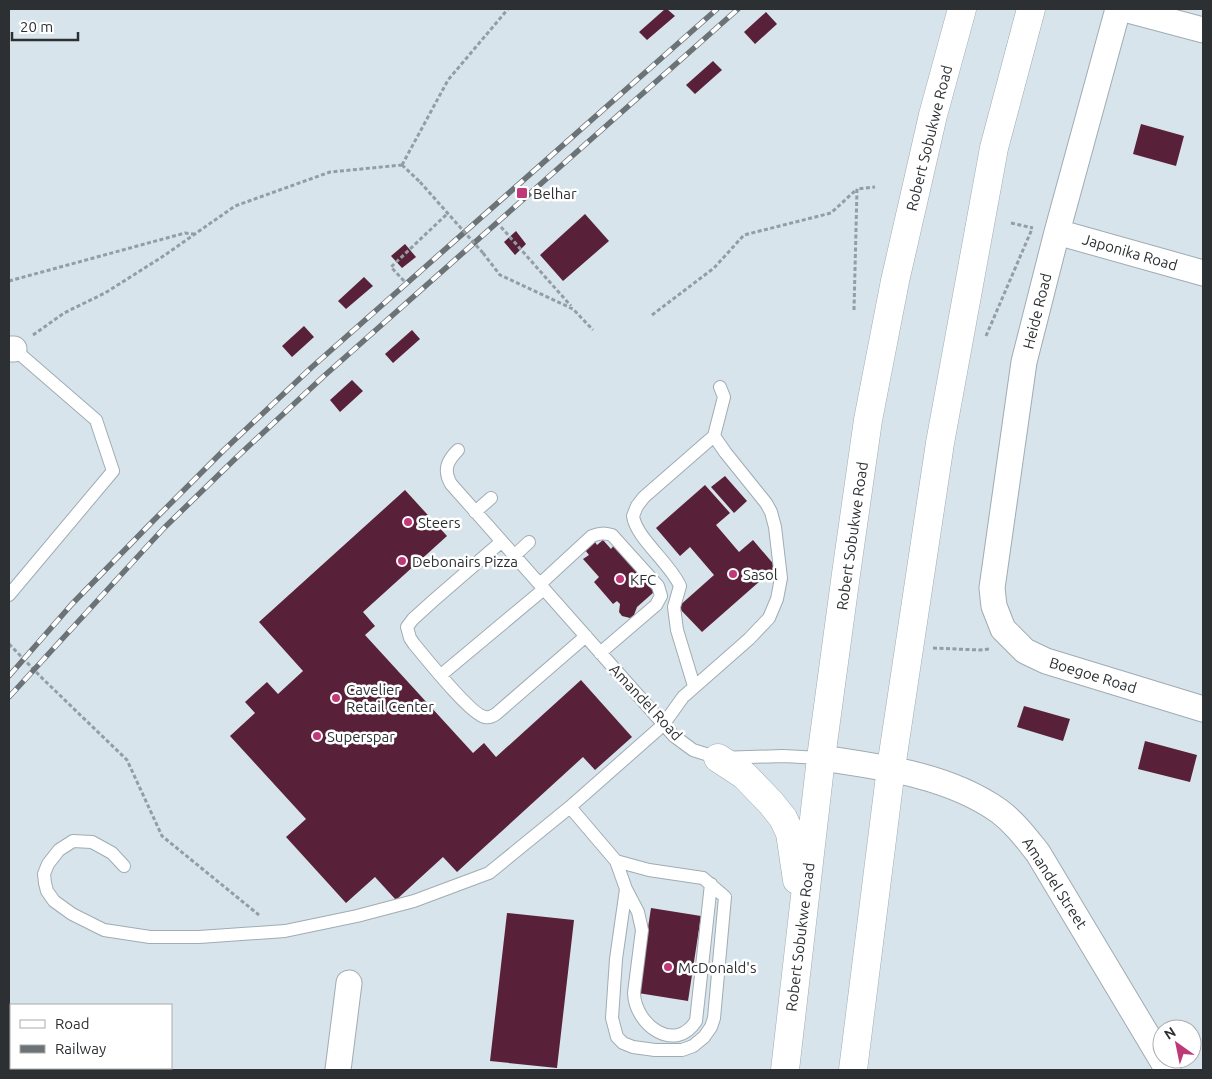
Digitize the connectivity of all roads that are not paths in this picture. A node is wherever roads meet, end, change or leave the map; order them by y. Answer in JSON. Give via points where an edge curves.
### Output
{"nodes":[{"id":1,"x":962,"y":9,"type":"edge"},
{"id":2,"x":1031,"y":9,"type":"edge"},
{"id":3,"x":1118,"y":9,"type":"edge"},
{"id":4,"x":1124,"y":9,"type":"edge"},
{"id":5,"x":1203,"y":30,"type":"edge"},
{"id":6,"x":1057,"y":232,"type":"junction"},
{"id":7,"x":1203,"y":273,"type":"edge"},
{"id":8,"x":12,"y":349,"type":"edge"},
{"id":9,"x":720,"y":387,"type":"dead end"},
{"id":10,"x":714,"y":436,"type":"junction"},
{"id":11,"x":458,"y":450,"type":"dead end"},
{"id":12,"x":491,"y":498,"type":"dead end"},
{"id":13,"x":475,"y":512,"type":"junction"},
{"id":14,"x":501,"y":542,"type":"junction"},
{"id":15,"x":529,"y":542,"type":"dead end"},
{"id":16,"x":514,"y":556,"type":"junction"},
{"id":17,"x":542,"y":587,"type":"junction"},
{"id":18,"x":9,"y":595,"type":"edge"},
{"id":19,"x":998,"y":619,"type":"joint"},
{"id":20,"x":586,"y":636,"type":"junction"},
{"id":21,"x":600,"y":653,"type":"junction"},
{"id":22,"x":441,"y":675,"type":"junction"},
{"id":23,"x":694,"y":686,"type":"junction"},
{"id":24,"x":1203,"y":709,"type":"edge"},
{"id":25,"x":663,"y":725,"type":"junction"},
{"id":26,"x":718,"y":758,"type":"junction"},
{"id":27,"x":821,"y":758,"type":"junction"},
{"id":28,"x":891,"y":768,"type":"junction"},
{"id":29,"x":570,"y":807,"type":"junction"},
{"id":30,"x":616,"y":861,"type":"junction"},
{"id":31,"x":124,"y":866,"type":"dead end"},
{"id":32,"x":711,"y":884,"type":"junction"},
{"id":33,"x":626,"y":889,"type":"junction"},
{"id":34,"x":802,"y":921,"type":"junction"},
{"id":35,"x":349,"y":983,"type":"dead end"},
{"id":36,"x":338,"y":1070,"type":"edge"},
{"id":37,"x":785,"y":1070,"type":"edge"},
{"id":38,"x":854,"y":1070,"type":"edge"},
{"id":39,"x":1168,"y":1070,"type":"edge"}],
"edges":[{"from":1,"to":27,"type":"main road","name":"Robert Sobukwe Road","via":[[895,281],[868,420]]},
{"from":2,"to":28,"type":"main road","via":[[994,148],[978,227],[940,443]]},
{"from":3,"to":6,"type":"street","name":"Heide Road"},
{"from":4,"to":5,"type":"street"},
{"from":6,"to":7,"type":"street","name":"Japonika Road"},
{"from":6,"to":19,"type":"street","name":"Heide Road","via":[[1023,371],[992,588]]},
{"from":8,"to":18,"type":"lane","via":[[96,420],[113,471]]},
{"from":9,"to":10,"type":"lane","via":[[724,396]]},
{"from":10,"to":23,"type":"lane","via":[[644,497],[633,516],[637,529],[675,574],[680,586],[674,607],[677,630]]},
{"from":10,"to":23,"type":"lane","via":[[760,493],[771,512],[778,538],[781,578],[774,609],[764,623]]},
{"from":11,"to":13,"type":"lane","name":"Amandel Road","via":[[447,463],[446,475]]},
{"from":12,"to":13,"type":"lane"},
{"from":13,"to":14,"type":"lane","name":"Amandel Road"},
{"from":14,"to":16,"type":"lane","name":"Amandel Road"},
{"from":14,"to":22,"type":"lane","via":[[407,627],[414,644]]},
{"from":15,"to":16,"type":"lane"},
{"from":16,"to":17,"type":"lane","name":"Amandel Road"},
{"from":17,"to":20,"type":"lane","name":"Amandel Road"},
{"from":17,"to":21,"type":"lane","via":[[592,536],[600,533],[612,536],[658,586],[661,596],[656,604]]},
{"from":17,"to":22,"type":"lane"},
{"from":19,"to":24,"type":"street","name":"Boegoe Road","via":[[1013,640],[1046,661]]},
{"from":20,"to":21,"type":"lane","name":"Amandel Road"},
{"from":20,"to":22,"type":"lane","via":[[491,716],[484,717],[472,710]]},
{"from":21,"to":25,"type":"lane","name":"Amandel Road"},
{"from":23,"to":25,"type":"lane"},
{"from":25,"to":26,"type":"lane","name":"Amandel Road","via":[[693,750]]},
{"from":25,"to":29,"type":"lane"},
{"from":26,"to":27,"type":"lane","name":"Amandel Road"},
{"from":26,"to":34,"type":"main road","via":[[744,775],[771,803],[790,833]]},
{"from":27,"to":28,"type":"street","name":"Amandel Street"},
{"from":27,"to":34,"type":"main road","name":"Robert Sobukwe Road"},
{"from":28,"to":38,"type":"main road"},
{"from":28,"to":39,"type":"street","name":"Amandel Street","via":[[974,796],[1000,812],[1022,832],[1054,878]]},
{"from":29,"to":30,"type":"lane"},
{"from":29,"to":31,"type":"lane","via":[[489,873],[414,901],[285,931],[150,937],[104,930],[72,914],[54,901],[47,891],[44,874],[48,864],[59,850],[73,841],[97,844]]},
{"from":30,"to":32,"type":"lane","via":[[649,870],[703,878]]},
{"from":30,"to":33,"type":"lane"},
{"from":32,"to":33,"type":"lane","via":[[696,1021],[690,1030],[678,1036],[652,1029],[634,1002],[642,930],[638,912]]},
{"from":32,"to":33,"type":"lane","via":[[725,897],[714,1018],[704,1037],[682,1050],[633,1047],[623,1043],[613,1027],[616,959]]},
{"from":34,"to":37,"type":"main road","name":"Robert Sobukwe Road"},
{"from":35,"to":36,"type":"street"}]}
